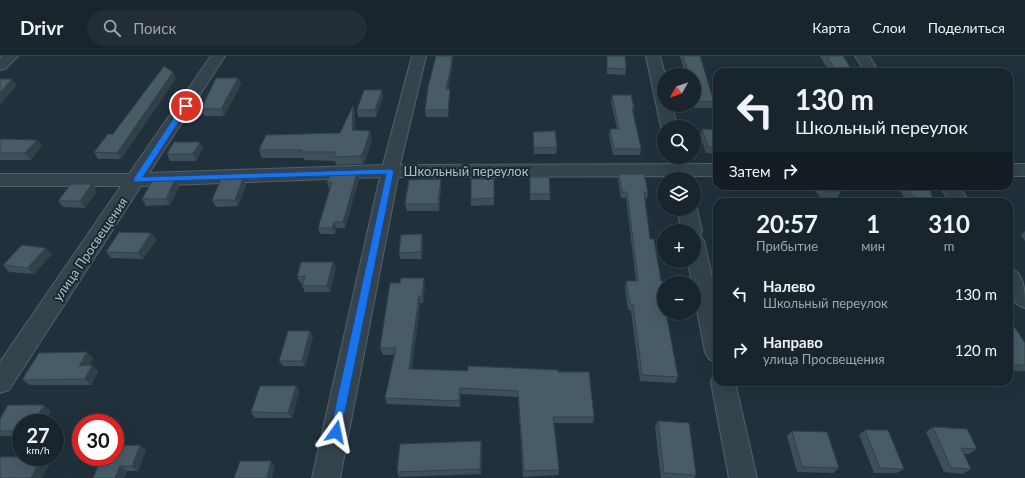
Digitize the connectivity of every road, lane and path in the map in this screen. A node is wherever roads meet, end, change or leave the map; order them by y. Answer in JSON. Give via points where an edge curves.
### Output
{"nodes":[{"id":1,"x":11,"y":56,"type":"edge"},
{"id":2,"x":218,"y":56,"type":"edge"},
{"id":3,"x":419,"y":56,"type":"edge"},
{"id":4,"x":653,"y":56,"type":"edge"},
{"id":5,"x":862,"y":56,"type":"edge"},
{"id":6,"x":0,"y":66,"type":"edge"},
{"id":7,"x":870,"y":68,"type":"edge"},
{"id":8,"x":657,"y":73,"type":"edge"},
{"id":9,"x":679,"y":169,"type":"edge"},
{"id":10,"x":713,"y":170,"type":"edge"},
{"id":11,"x":1013,"y":170,"type":"edge"},
{"id":12,"x":1025,"y":170,"type":"edge"},
{"id":13,"x":390,"y":171,"type":"junction"},
{"id":14,"x":0,"y":180,"type":"edge"},
{"id":15,"x":137,"y":180,"type":"junction"},
{"id":16,"x":700,"y":268,"type":"edge"},
{"id":17,"x":1013,"y":281,"type":"edge"},
{"id":18,"x":1025,"y":299,"type":"edge"},
{"id":19,"x":713,"y":333,"type":"edge"},
{"id":20,"x":0,"y":382,"type":"edge"},
{"id":21,"x":724,"y":386,"type":"edge"},
{"id":22,"x":326,"y":478,"type":"edge"},
{"id":23,"x":743,"y":478,"type":"edge"}],
"edges":[{"from":1,"to":6,"type":"street"},
{"from":2,"to":15,"type":"street","name":"улица Просвещения"},
{"from":3,"to":13,"type":"street"},
{"from":4,"to":8,"type":"street"},
{"from":5,"to":7,"type":"street"},
{"from":9,"to":10,"type":"street","name":"Школьный переулок"},
{"from":9,"to":13,"type":"street","name":"Школьный переулок"},
{"from":11,"to":12,"type":"street"},
{"from":13,"to":15,"type":"street","name":"Школьный переулок"},
{"from":13,"to":22,"type":"street"},
{"from":14,"to":15,"type":"street","name":"Школьный переулок"},
{"from":15,"to":20,"type":"street","name":"улица Просвещения"},
{"from":16,"to":19,"type":"street"},
{"from":17,"to":18,"type":"street"},
{"from":21,"to":23,"type":"street"}]}
